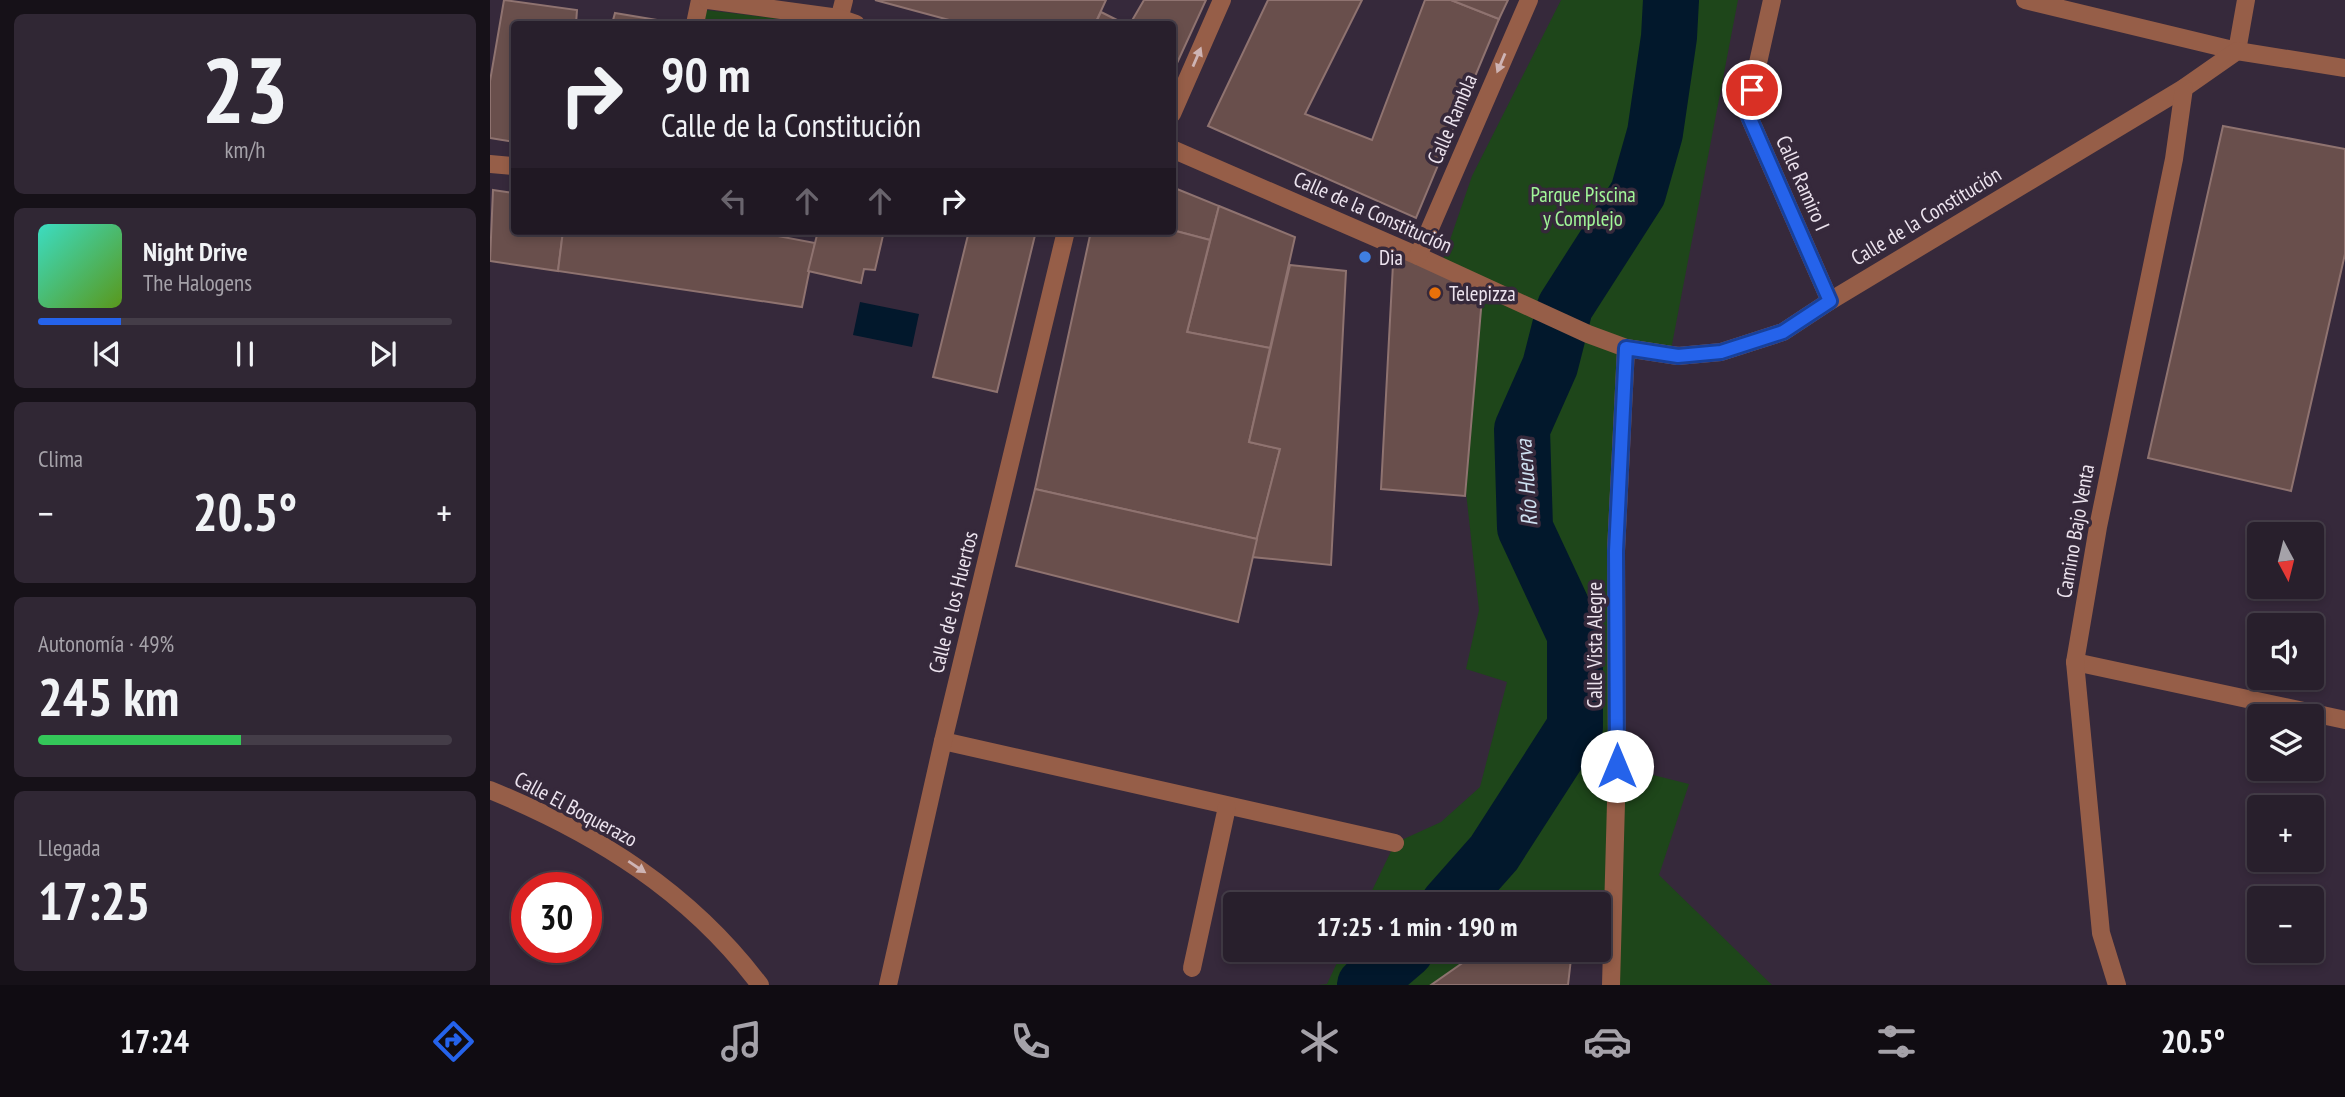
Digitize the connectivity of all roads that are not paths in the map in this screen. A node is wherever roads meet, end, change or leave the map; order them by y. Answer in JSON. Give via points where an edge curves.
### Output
{"nodes":[{"id":1,"x":700,"y":0,"type":"edge"},
{"id":2,"x":708,"y":0,"type":"edge"},
{"id":3,"x":844,"y":0,"type":"edge"},
{"id":4,"x":1222,"y":0,"type":"edge"},
{"id":5,"x":1528,"y":0,"type":"edge"},
{"id":6,"x":1772,"y":0,"type":"edge"},
{"id":7,"x":2025,"y":0,"type":"edge"},
{"id":8,"x":2246,"y":0,"type":"edge"},
{"id":9,"x":696,"y":21,"type":"edge"},
{"id":10,"x":832,"y":21,"type":"edge"},
{"id":11,"x":844,"y":21,"type":"edge"},
{"id":12,"x":2237,"y":51,"type":"junction"},
{"id":13,"x":2345,"y":68,"type":"edge"},
{"id":14,"x":2184,"y":88,"type":"junction"},
{"id":15,"x":1176,"y":105,"type":"edge"},
{"id":16,"x":1176,"y":151,"type":"edge"},
{"id":17,"x":490,"y":163,"type":"edge"},
{"id":18,"x":511,"y":166,"type":"edge"},
{"id":19,"x":1065,"y":235,"type":"edge"},
{"id":20,"x":1418,"y":256,"type":"junction"},
{"id":21,"x":1830,"y":301,"type":"junction"},
{"id":22,"x":1626,"y":348,"type":"junction"},
{"id":23,"x":2076,"y":662,"type":"junction"},
{"id":24,"x":2345,"y":720,"type":"edge"},
{"id":25,"x":943,"y":741,"type":"junction"},
{"id":26,"x":490,"y":790,"type":"edge"},
{"id":27,"x":1227,"y":807,"type":"junction"},
{"id":28,"x":1395,"y":843,"type":"dead end"},
{"id":29,"x":1192,"y":968,"type":"dead end"},
{"id":30,"x":760,"y":985,"type":"edge"},
{"id":31,"x":888,"y":985,"type":"edge"},
{"id":32,"x":1611,"y":985,"type":"edge"},
{"id":33,"x":2117,"y":985,"type":"edge"}],
"edges":[{"from":1,"to":9,"type":"street"},
{"from":2,"to":10,"type":"street"},
{"from":3,"to":11,"type":"street"},
{"from":15,"to":4,"type":"street","one_way":true},
{"from":5,"to":20,"type":"street","name":"Calle Rambla","one_way":true},
{"from":6,"to":21,"type":"street","name":"Calle Ramiro I","via":[[1747,112]]},
{"from":7,"to":12,"type":"street"},
{"from":8,"to":12,"type":"street"},
{"from":12,"to":13,"type":"street"},
{"from":12,"to":14,"type":"street","name":"Calle de la Constitución"},
{"from":14,"to":21,"type":"street","name":"Calle de la Constitución"},
{"from":14,"to":23,"type":"street","name":"Camino Bajo Venta"},
{"from":16,"to":20,"type":"street","name":"Calle de la Constitución"},
{"from":17,"to":18,"type":"street"},
{"from":19,"to":25,"type":"street","name":"Calle de los Huertos"},
{"from":20,"to":22,"type":"street","name":"Calle de la Constitución"},
{"from":21,"to":22,"type":"street","name":"Calle de la Constitución","via":[[1783,332],[1721,352],[1678,356]]},
{"from":22,"to":32,"type":"street","name":"Calle Vista Alegre","via":[[1616,551]]},
{"from":23,"to":24,"type":"street"},
{"from":23,"to":33,"type":"street","name":"Camino Bajo Venta","via":[[2101,933]]},
{"from":25,"to":27,"type":"street"},
{"from":25,"to":31,"type":"street","name":"Calle de los Huertos"},
{"from":26,"to":30,"type":"street","name":"Calle El Boquerazo","one_way":true,"via":[[593,838],[663,884],[730,946]]},
{"from":27,"to":28,"type":"street"},
{"from":27,"to":29,"type":"street"}]}
